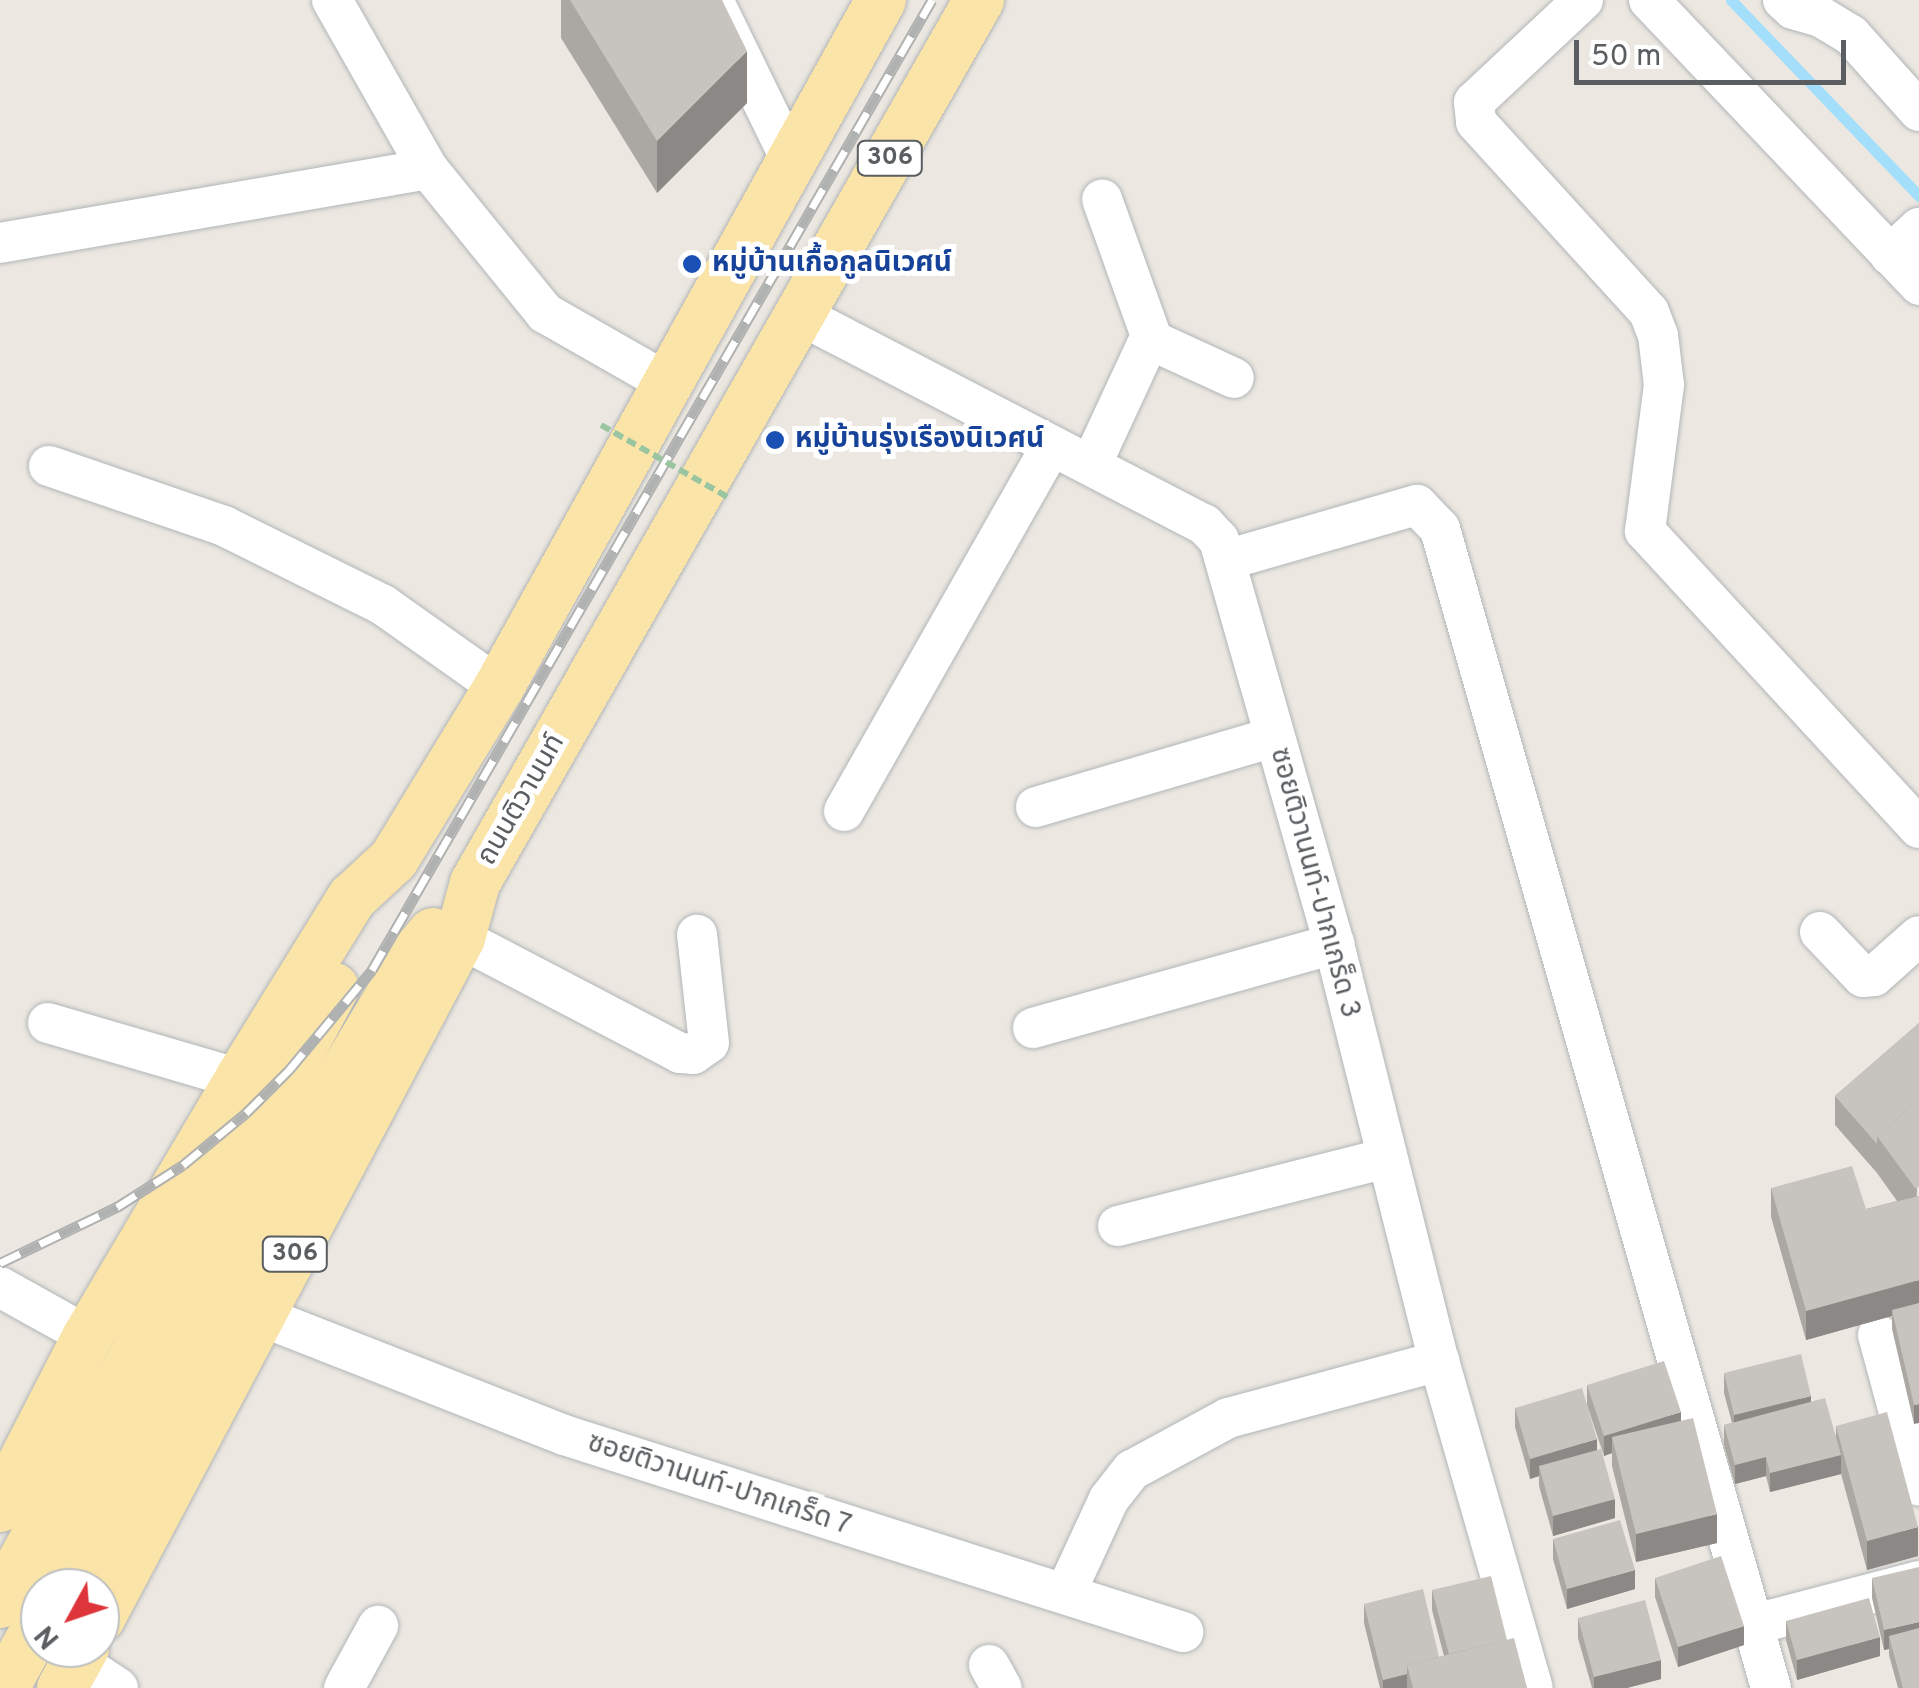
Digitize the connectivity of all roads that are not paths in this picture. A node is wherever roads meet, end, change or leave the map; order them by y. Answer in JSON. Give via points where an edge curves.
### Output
{"nodes":[{"id":1,"x":332,"y":0,"type":"edge"},
{"id":2,"x":713,"y":0,"type":"edge"},
{"id":3,"x":881,"y":0,"type":"edge"},
{"id":4,"x":980,"y":0,"type":"edge"},
{"id":5,"x":1584,"y":0,"type":"edge"},
{"id":6,"x":1649,"y":0,"type":"edge"},
{"id":7,"x":1783,"y":0,"type":"edge"},
{"id":8,"x":1919,"y":110,"type":"edge"},
{"id":9,"x":791,"y":160,"type":"junction"},
{"id":10,"x":428,"y":170,"type":"junction"},
{"id":11,"x":1102,"y":198,"type":"dead end"},
{"id":12,"x":1919,"y":228,"type":"edge"},
{"id":13,"x":0,"y":243,"type":"edge"},
{"id":14,"x":1890,"y":255,"type":"junction"},
{"id":15,"x":1919,"y":285,"type":"edge"},
{"id":16,"x":800,"y":315,"type":"junction"},
{"id":17,"x":1151,"y":340,"type":"junction"},
{"id":18,"x":1234,"y":378,"type":"dead end"},
{"id":19,"x":666,"y":382,"type":"junction"},
{"id":20,"x":1050,"y":446,"type":"junction"},
{"id":21,"x":1091,"y":465,"type":"junction"},
{"id":22,"x":49,"y":466,"type":"dead end"},
{"id":23,"x":1226,"y":560,"type":"junction"},
{"id":24,"x":498,"y":687,"type":"junction"},
{"id":25,"x":1274,"y":737,"type":"junction"},
{"id":26,"x":1036,"y":807,"type":"dead end"},
{"id":27,"x":844,"y":811,"type":"dead end"},
{"id":28,"x":1919,"y":828,"type":"edge"},
{"id":29,"x":394,"y":859,"type":"junction"},
{"id":30,"x":475,"y":883,"type":"junction"},
{"id":31,"x":1820,"y":932,"type":"dead end"},
{"id":32,"x":697,"y":935,"type":"dead end"},
{"id":33,"x":1919,"y":936,"type":"edge"},
{"id":34,"x":460,"y":938,"type":"junction"},
{"id":35,"x":1334,"y":944,"type":"junction"},
{"id":36,"x":48,"y":1023,"type":"dead end"},
{"id":37,"x":1033,"y":1028,"type":"dead end"},
{"id":38,"x":240,"y":1078,"type":"junction"},
{"id":39,"x":1386,"y":1158,"type":"junction"},
{"id":40,"x":1118,"y":1226,"type":"dead end"},
{"id":41,"x":9,"y":1296,"type":"edge"},
{"id":42,"x":263,"y":1317,"type":"junction"},
{"id":43,"x":1878,"y":1335,"type":"dead end"},
{"id":44,"x":88,"y":1336,"type":"junction"},
{"id":45,"x":1439,"y":1361,"type":"junction"},
{"id":46,"x":7,"y":1478,"type":"edge"},
{"id":47,"x":1919,"y":1486,"type":"edge"},
{"id":48,"x":70,"y":1568,"type":"edge"},
{"id":49,"x":1919,"y":1581,"type":"edge"},
{"id":50,"x":120,"y":1582,"type":"edge"},
{"id":51,"x":1066,"y":1592,"type":"junction"},
{"id":52,"x":0,"y":1603,"type":"edge"},
{"id":53,"x":1755,"y":1624,"type":"junction"},
{"id":54,"x":378,"y":1626,"type":"dead end"},
{"id":55,"x":1182,"y":1632,"type":"dead end"},
{"id":56,"x":20,"y":1659,"type":"edge"},
{"id":57,"x":96,"y":1668,"type":"edge"},
{"id":58,"x":4,"y":1688,"type":"edge"},
{"id":59,"x":118,"y":1688,"type":"edge"},
{"id":60,"x":344,"y":1688,"type":"edge"},
{"id":61,"x":1532,"y":1688,"type":"edge"},
{"id":62,"x":1771,"y":1688,"type":"edge"}],
"edges":[{"from":1,"to":10,"type":"street"},
{"from":2,"to":9,"type":"street"},
{"from":3,"to":9,"type":"main road"},
{"from":4,"to":16,"type":"main road","name":"ถนนติวานนท์","number":"306"},
{"from":5,"to":28,"type":"street","via":[[1474,102],[1476,122],[1650,312],[1664,385],[1645,531]]},
{"from":6,"to":14,"type":"street"},
{"from":7,"to":8,"type":"street","via":[[1851,35]]},
{"from":9,"to":19,"type":"main road"},
{"from":10,"to":13,"type":"street"},
{"from":10,"to":19,"type":"street","via":[[546,313]]},
{"from":11,"to":17,"type":"street"},
{"from":12,"to":14,"type":"street"},
{"from":14,"to":15,"type":"street"},
{"from":16,"to":20,"type":"street","name":"ซอยติวานนท์-ปากเกร็ด 3"},
{"from":16,"to":30,"type":"main road","name":"ถนนติวานนท์","number":"306"},
{"from":17,"to":18,"type":"street"},
{"from":17,"to":21,"type":"street"},
{"from":19,"to":24,"type":"main road"},
{"from":20,"to":21,"type":"street","name":"ซอยติวานนท์-ปากเกร็ด 3"},
{"from":20,"to":27,"type":"street"},
{"from":21,"to":23,"type":"street","name":"ซอยติวานนท์-ปากเกร็ด 3","via":[[1212,529]]},
{"from":22,"to":24,"type":"street","via":[[224,526],[384,605]]},
{"from":23,"to":25,"type":"street","name":"ซอยติวานนท์-ปากเกร็ด 3"},
{"from":23,"to":53,"type":"street","via":[[1417,504],[1440,529]]},
{"from":24,"to":29,"type":"main road"},
{"from":25,"to":26,"type":"street"},
{"from":25,"to":35,"type":"street","name":"ซอยติวานนท์-ปากเกร็ด 3"},
{"from":29,"to":38,"type":"main road","via":[[352,898]]},
{"from":29,"to":52,"type":"main road","via":[[372,919]]},
{"from":30,"to":34,"type":"main road","name":"ถนนติวานนท์","number":"306"},
{"from":30,"to":48,"type":"main road","number":"306","via":[[416,952],[306,1137]]},
{"from":31,"to":33,"type":"street","via":[[1863,977],[1874,976]]},
{"from":32,"to":34,"type":"street","via":[[709,1043],[692,1054]]},
{"from":34,"to":42,"type":"main road","name":"ถนนติวานนท์","number":"306"},
{"from":35,"to":37,"type":"street"},
{"from":35,"to":39,"type":"street","name":"ซอยติวานนท์-ปากเกร็ด 3"},
{"from":36,"to":38,"type":"street"},
{"from":38,"to":44,"type":"main road"},
{"from":39,"to":40,"type":"street"},
{"from":39,"to":45,"type":"street","name":"ซอยติวานนท์-ปากเกร็ด 3"},
{"from":41,"to":44,"type":"street"},
{"from":42,"to":50,"type":"main road","name":"ถนนติวานนท์","number":"306"},
{"from":42,"to":51,"type":"street","name":"ซอยติวานนท์-ปากเกร็ด 7","via":[[564,1435]]},
{"from":43,"to":47,"type":"street"},
{"from":44,"to":46,"type":"main road"},
{"from":45,"to":51,"type":"street","via":[[1228,1418],[1132,1470],[1109,1499]]},
{"from":45,"to":61,"type":"street","name":"ซอยติวานนท์-ปากเกร็ด 3"},
{"from":49,"to":53,"type":"street"},
{"from":51,"to":55,"type":"street","name":"ซอยติวานนท์-ปากเกร็ด 7"},
{"from":53,"to":62,"type":"street"},
{"from":54,"to":60,"type":"street"},
{"from":56,"to":58,"type":"main road"},
{"from":57,"to":59,"type":"street"}]}
